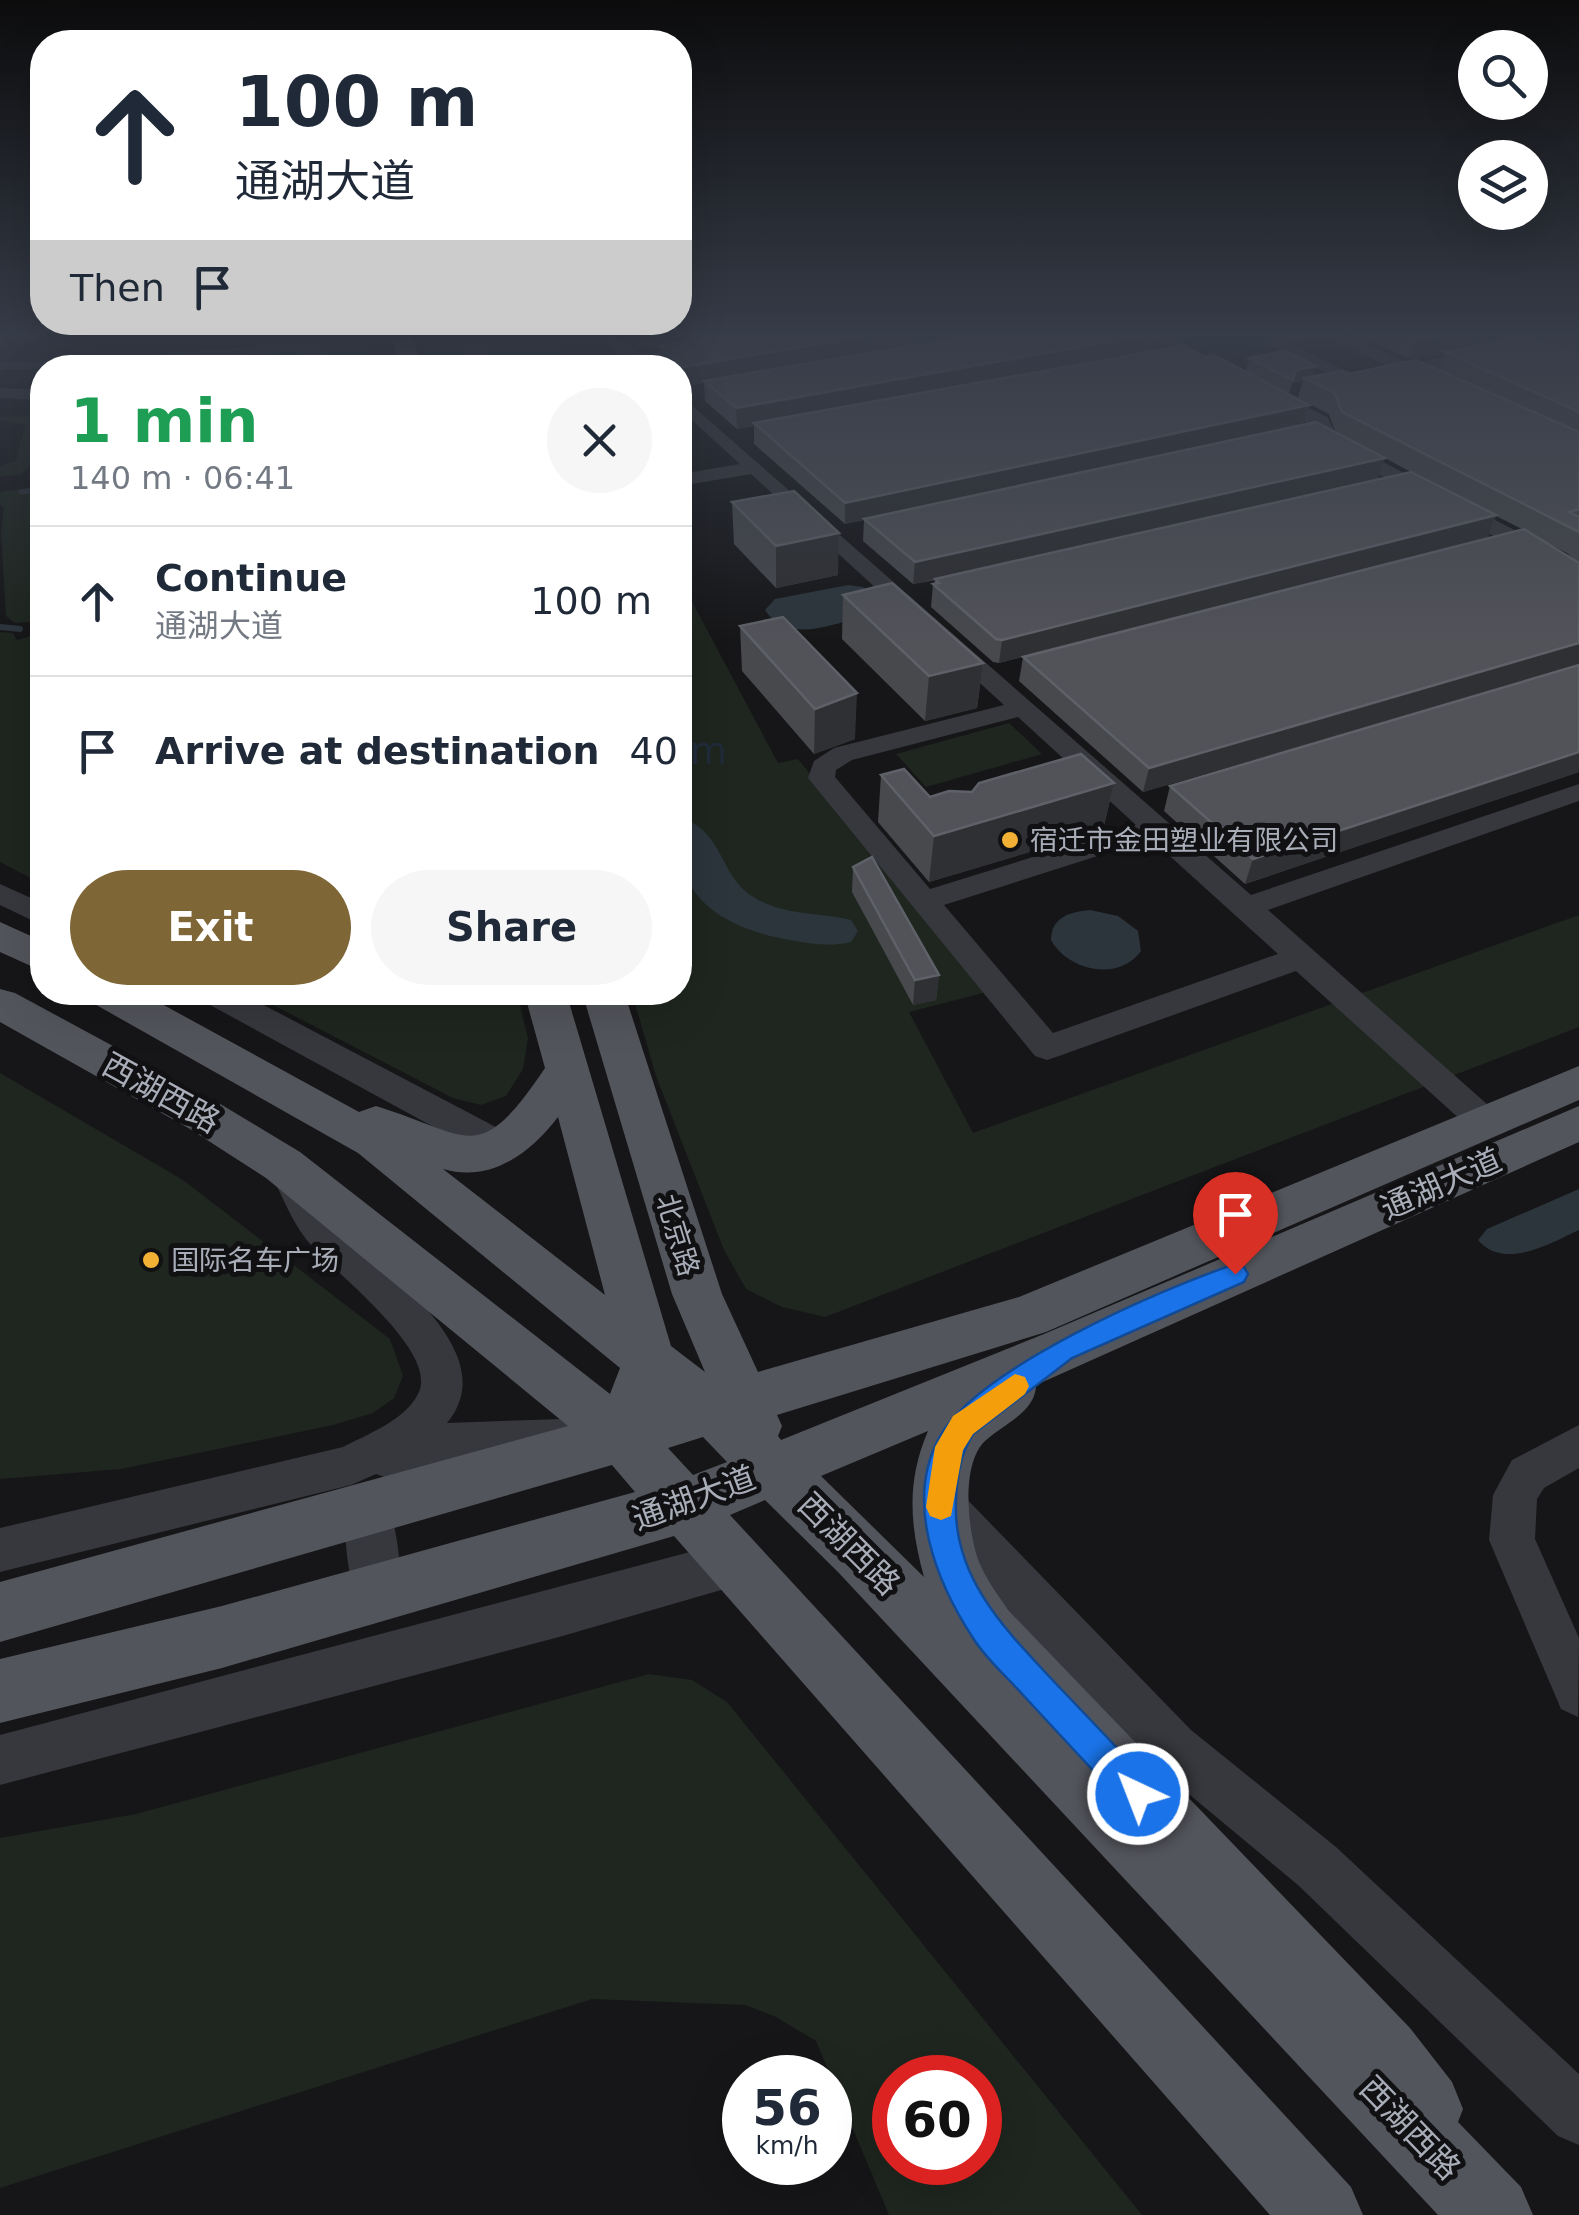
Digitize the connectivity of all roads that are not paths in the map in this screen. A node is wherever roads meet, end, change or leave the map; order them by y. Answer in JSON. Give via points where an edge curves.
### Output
{"nodes":[{"id":1,"x":731,"y":435,"type":"edge"},
{"id":2,"x":1303,"y":435,"type":"edge"},
{"id":3,"x":1318,"y":435,"type":"edge"},
{"id":4,"x":1268,"y":443,"type":"edge"},
{"id":5,"x":755,"y":468,"type":"junction"},
{"id":6,"x":692,"y":478,"type":"edge"},
{"id":7,"x":1407,"y":482,"type":"junction"},
{"id":8,"x":1368,"y":491,"type":"edge"},
{"id":9,"x":1517,"y":540,"type":"junction"},
{"id":10,"x":1480,"y":550,"type":"edge"},
{"id":11,"x":1579,"y":581,"type":"edge"},
{"id":12,"x":1023,"y":708,"type":"junction"},
{"id":13,"x":877,"y":746,"type":"junction"},
{"id":14,"x":904,"y":774,"type":"edge"},
{"id":15,"x":1579,"y":792,"type":"edge"},
{"id":16,"x":1172,"y":796,"type":"edge"},
{"id":17,"x":1134,"y":808,"type":"junction"},
{"id":18,"x":1158,"y":828,"type":"junction"},
{"id":19,"x":0,"y":893,"type":"edge"},
{"id":20,"x":923,"y":901,"type":"junction"},
{"id":21,"x":1246,"y":907,"type":"junction"},
{"id":22,"x":30,"y":909,"type":"edge"},
{"id":23,"x":0,"y":935,"type":"edge"},
{"id":24,"x":30,"y":951,"type":"edge"},
{"id":25,"x":1302,"y":957,"type":"junction"},
{"id":26,"x":0,"y":1003,"type":"edge"},
{"id":27,"x":130,"y":1005,"type":"edge"},
{"id":28,"x":236,"y":1005,"type":"edge"},
{"id":29,"x":548,"y":1005,"type":"edge"},
{"id":30,"x":606,"y":1005,"type":"edge"},
{"id":31,"x":566,"y":1070,"type":"junction"},
{"id":32,"x":1579,"y":1082,"type":"edge"},
{"id":33,"x":305,"y":1100,"type":"junction"},
{"id":34,"x":1485,"y":1122,"type":"junction"},
{"id":35,"x":1579,"y":1123,"type":"edge"},
{"id":36,"x":498,"y":1145,"type":"junction"},
{"id":37,"x":282,"y":1165,"type":"junction"},
{"id":38,"x":958,"y":1337,"type":"junction"},
{"id":39,"x":1063,"y":1350,"type":"junction"},
{"id":40,"x":649,"y":1360,"type":"junction"},
{"id":41,"x":987,"y":1382,"type":"junction"},
{"id":42,"x":728,"y":1405,"type":"junction"},
{"id":43,"x":622,"y":1437,"type":"junction"},
{"id":44,"x":1579,"y":1445,"type":"edge"},
{"id":45,"x":773,"y":1470,"type":"junction"},
{"id":46,"x":360,"y":1487,"type":"junction"},
{"id":47,"x":941,"y":1504,"type":"junction"},
{"id":48,"x":685,"y":1506,"type":"junction"},
{"id":49,"x":0,"y":1550,"type":"edge"},
{"id":50,"x":736,"y":1562,"type":"junction"},
{"id":51,"x":377,"y":1593,"type":"junction"},
{"id":52,"x":0,"y":1612,"type":"edge"},
{"id":53,"x":0,"y":1691,"type":"edge"},
{"id":54,"x":1578,"y":1692,"type":"edge"},
{"id":55,"x":0,"y":1760,"type":"edge"},
{"id":56,"x":1579,"y":2115,"type":"edge"},
{"id":57,"x":1323,"y":2215,"type":"edge"},
{"id":58,"x":1493,"y":2215,"type":"edge"},
{"id":59,"x":1504,"y":2215,"type":"edge"}],
"edges":[{"from":1,"to":5,"type":"street"},
{"from":2,"to":4,"type":"street"},
{"from":3,"to":7,"type":"street"},
{"from":5,"to":6,"type":"street"},
{"from":5,"to":12,"type":"street","via":[[842,535],[998,674]]},
{"from":7,"to":8,"type":"street"},
{"from":7,"to":9,"type":"street"},
{"from":9,"to":10,"type":"street"},
{"from":9,"to":11,"type":"street"},
{"from":12,"to":13,"type":"street"},
{"from":12,"to":17,"type":"street"},
{"from":13,"to":14,"type":"street"},
{"from":13,"to":20,"type":"street","via":[[832,759],[821,778]]},
{"from":15,"to":21,"type":"street"},
{"from":16,"to":17,"type":"street"},
{"from":17,"to":18,"type":"street"},
{"from":18,"to":20,"type":"street"},
{"from":18,"to":21,"type":"street"},
{"from":19,"to":22,"type":"street"},
{"from":20,"to":25,"type":"street","via":[[1047,1048]]},
{"from":21,"to":25,"type":"street"},
{"from":23,"to":24,"type":"main road"},
{"from":25,"to":34,"type":"street"},
{"from":26,"to":37,"type":"main road","name":"西湖西路"},
{"from":27,"to":33,"type":"main road"},
{"from":28,"to":36,"type":"street"},
{"from":29,"to":31,"type":"main road"},
{"from":30,"to":42,"type":"main road","name":"北京路"},
{"from":31,"to":36,"type":"main road","via":[[538,1115]]},
{"from":31,"to":40,"type":"main road"},
{"from":32,"to":34,"type":"main road","name":"通湖大道"},
{"from":33,"to":36,"type":"main road","via":[[460,1156]]},
{"from":33,"to":40,"type":"main road","via":[[374,1141]]},
{"from":34,"to":38,"type":"main road","name":"通湖大道","via":[[1028,1316]]},
{"from":35,"to":39,"type":"main road","name":"通湖大道"},
{"from":37,"to":43,"type":"main road","name":"西湖西路"},
{"from":37,"to":46,"type":"street","via":[[321,1230],[424,1329],[439,1355],[443,1381],[434,1411],[386,1450]]},
{"from":38,"to":41,"type":"street"},
{"from":38,"to":42,"type":"main road","name":"通湖大道"},
{"from":39,"to":41,"type":"main road","name":"通湖大道"},
{"from":39,"to":47,"type":"main road","via":[[963,1425],[949,1447]]},
{"from":40,"to":42,"type":"main road"},
{"from":40,"to":43,"type":"main road"},
{"from":41,"to":45,"type":"main road","name":"通湖大道"},
{"from":42,"to":43,"type":"main road","name":"通湖大道"},
{"from":42,"to":45,"type":"main road","name":"北京路"},
{"from":43,"to":46,"type":"main road","name":"通湖大道"},
{"from":43,"to":48,"type":"main road","name":"西湖西路"},
{"from":44,"to":54,"type":"street","via":[[1528,1474],[1514,1495],[1512,1540]]},
{"from":45,"to":48,"type":"main road","name":"通湖大道"},
{"from":45,"to":58,"type":"main road","name":"西湖西路"},
{"from":46,"to":49,"type":"street"},
{"from":46,"to":51,"type":"street"},
{"from":46,"to":52,"type":"main road","name":"通湖大道"},
{"from":47,"to":56,"type":"street","via":[[1173,1748],[1317,1866]]},
{"from":47,"to":59,"type":"main road","via":[[940,1529],[955,1580],[986,1632],[1384,2054]]},
{"from":48,"to":50,"type":"main road","name":"西湖西路"},
{"from":48,"to":51,"type":"main road","name":"通湖大道"},
{"from":50,"to":55,"type":"street"},
{"from":50,"to":57,"type":"main road","name":"西湖西路"},
{"from":51,"to":53,"type":"main road","name":"通湖大道"}]}
